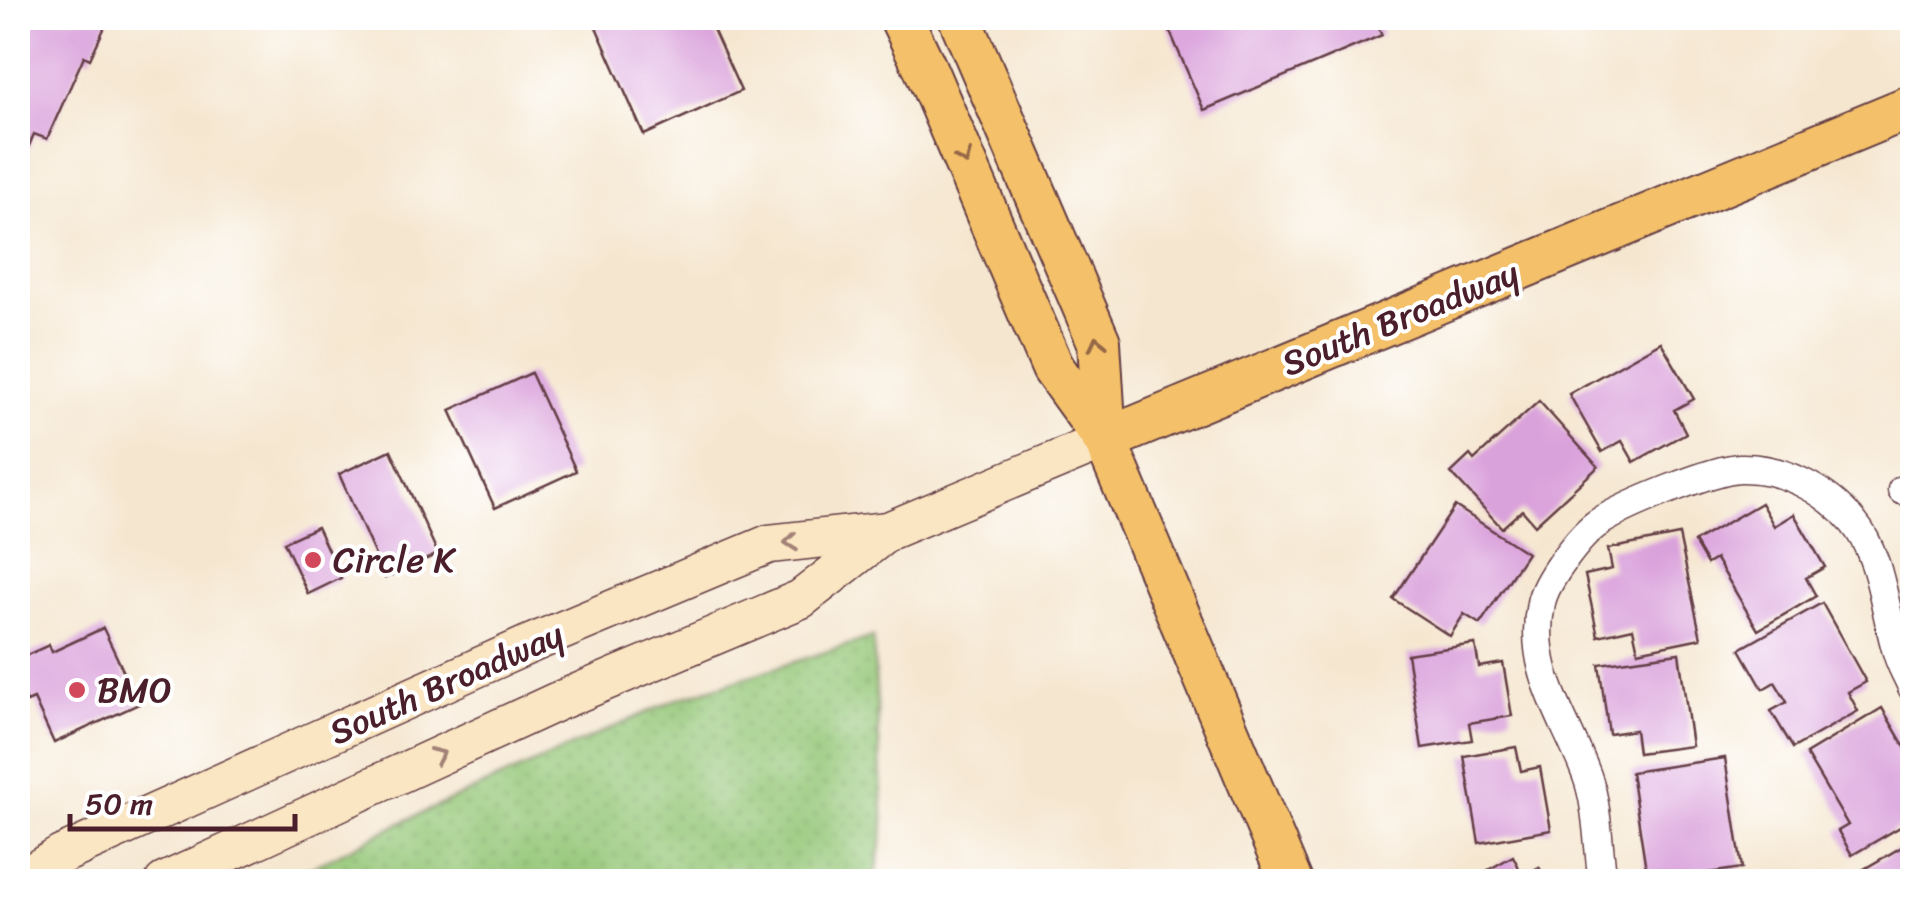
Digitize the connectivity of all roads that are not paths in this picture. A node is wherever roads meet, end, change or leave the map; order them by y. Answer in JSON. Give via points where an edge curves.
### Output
{"nodes":[{"id":1,"x":900,"y":18,"type":"edge"},
{"id":2,"x":960,"y":18,"type":"edge"},
{"id":3,"x":1912,"y":106,"type":"edge"},
{"id":4,"x":1105,"y":440,"type":"junction"},
{"id":5,"x":888,"y":531,"type":"junction"},
{"id":6,"x":1912,"y":686,"type":"edge"},
{"id":7,"x":18,"y":881,"type":"edge"},
{"id":8,"x":164,"y":882,"type":"edge"},
{"id":9,"x":1291,"y":882,"type":"edge"},
{"id":10,"x":1602,"y":882,"type":"edge"}],
"edges":[{"from":1,"to":4,"type":"main road","one_way":true,"via":[[1052,368]]},
{"from":4,"to":2,"type":"main road","one_way":true,"via":[[1100,342]]},
{"from":3,"to":4,"type":"main road","name":"South Broadway"},
{"from":4,"to":5,"type":"main road","name":"South Broadway"},
{"from":4,"to":9,"type":"main road"},
{"from":5,"to":7,"type":"main road","name":"South Broadway","one_way":true,"via":[[769,544],[513,652]]},
{"from":8,"to":5,"type":"main road","name":"South Broadway","one_way":true,"via":[[556,702],[801,599]]},
{"from":6,"to":10,"type":"street","via":[[1856,525],[1802,482],[1739,468],[1694,479],[1597,524],[1562,562],[1541,600],[1538,655],[1588,778]]}]}
